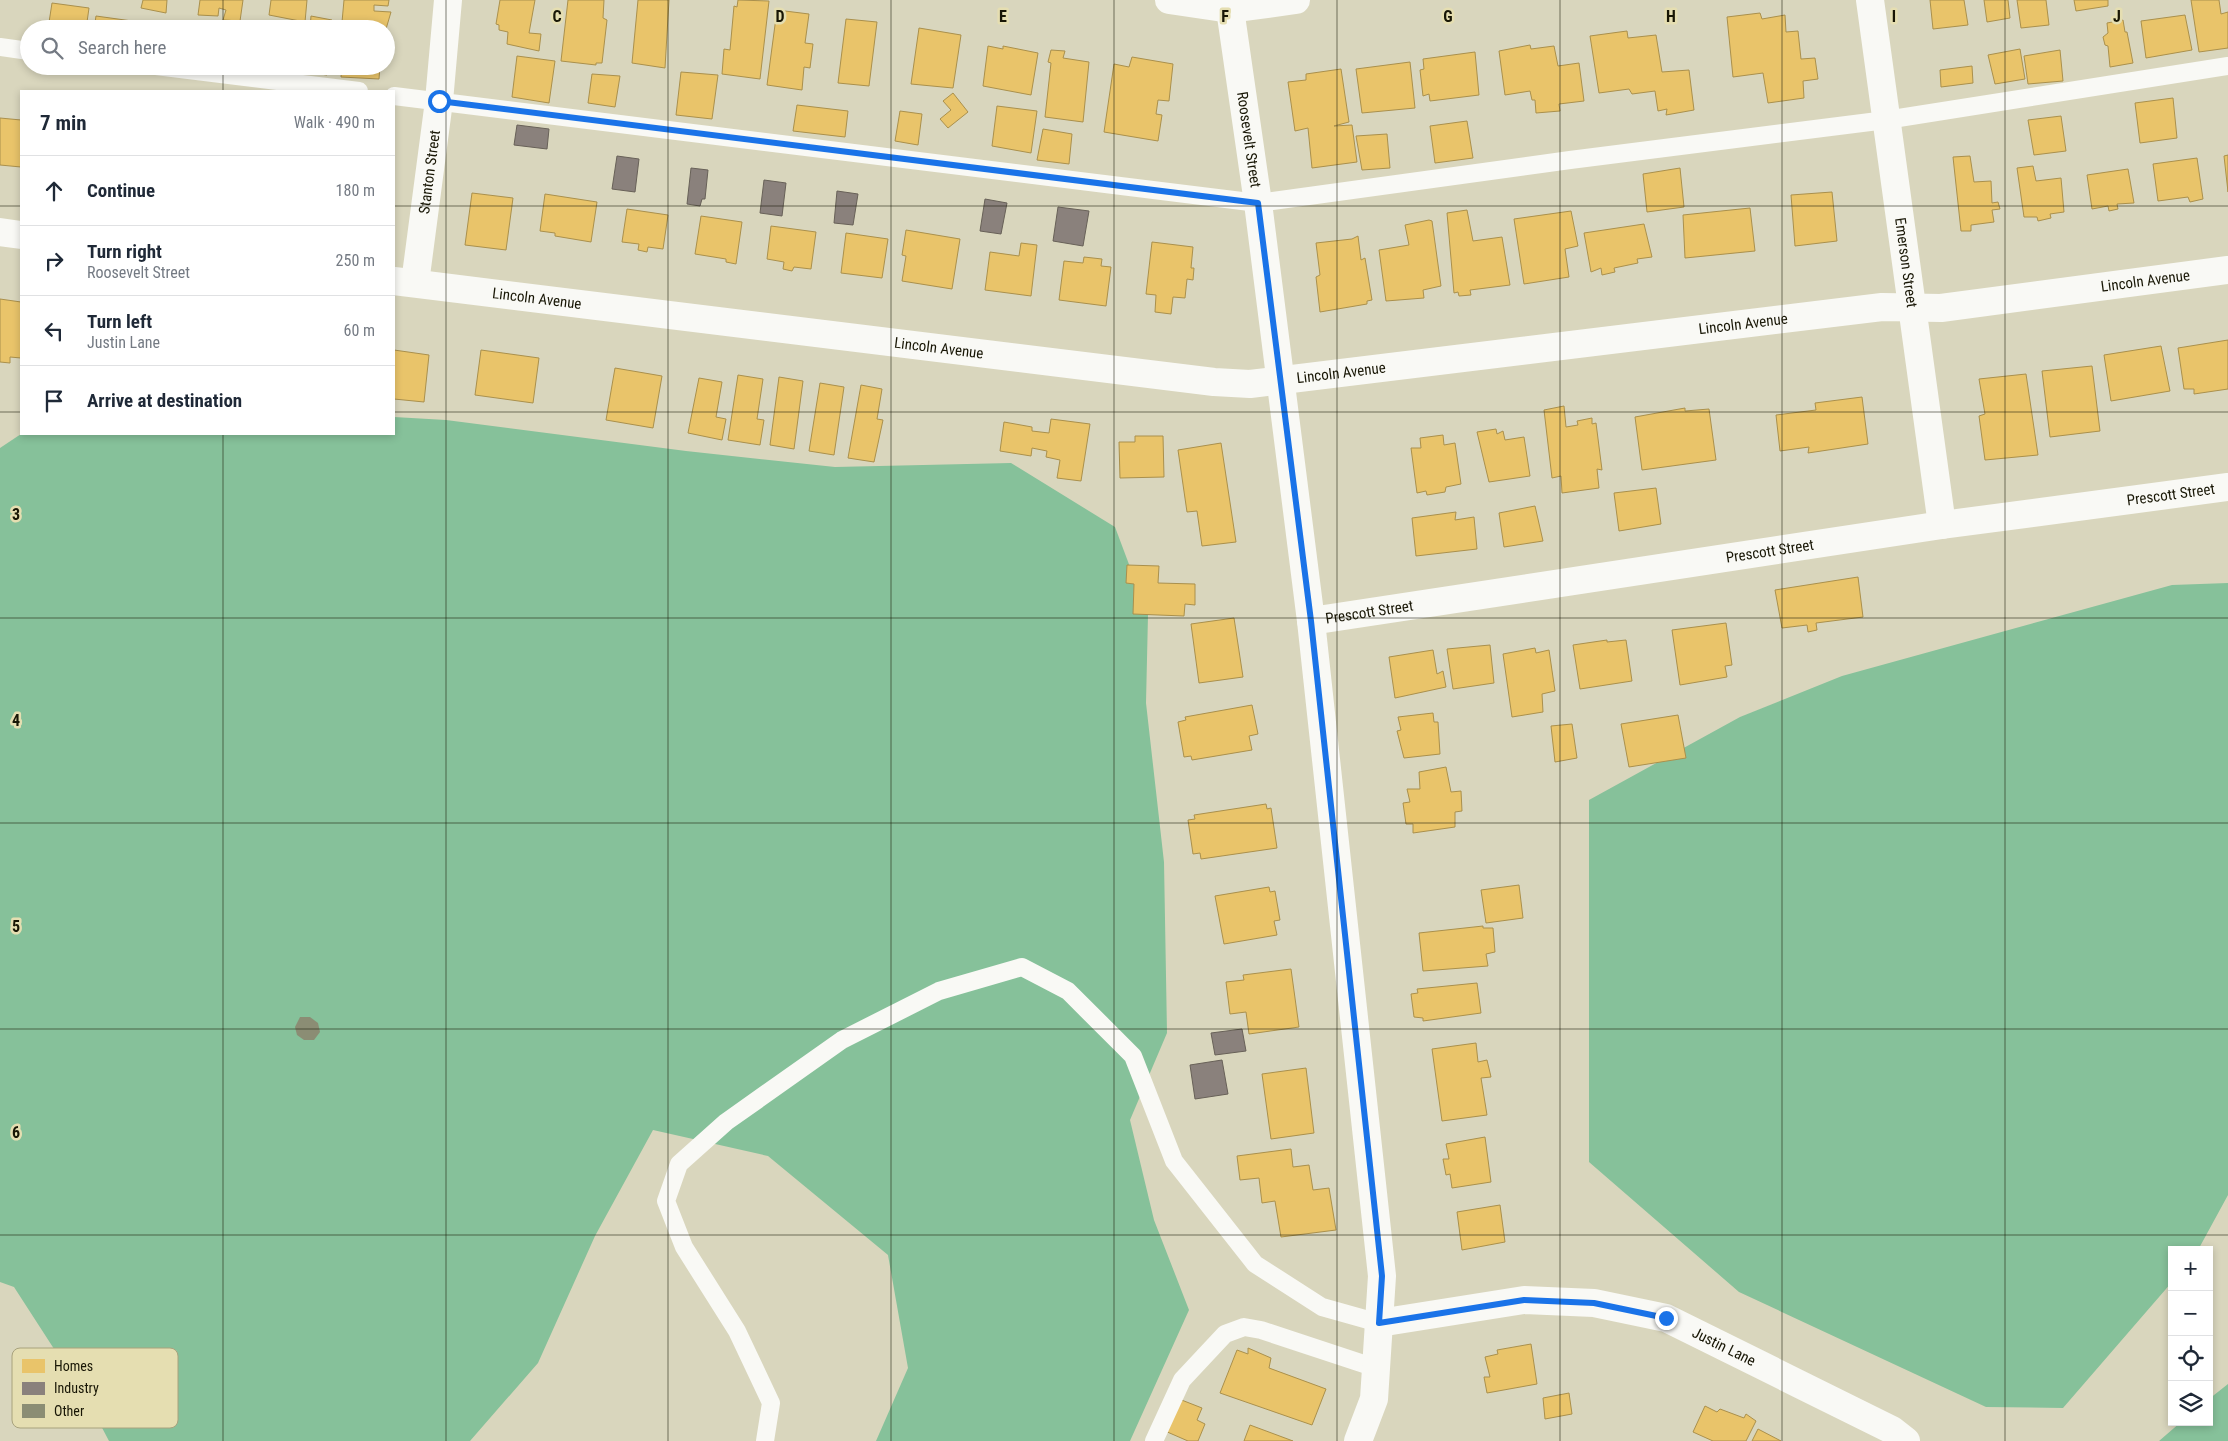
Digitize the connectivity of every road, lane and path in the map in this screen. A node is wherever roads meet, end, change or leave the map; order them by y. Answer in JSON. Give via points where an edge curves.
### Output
{"nodes":[{"id":1,"x":448,"y":0,"type":"edge"},
{"id":2,"x":1169,"y":0,"type":"edge"},
{"id":3,"x":1296,"y":0,"type":"edge"},
{"id":4,"x":1870,"y":0,"type":"edge"},
{"id":5,"x":1229,"y":4,"type":"edge"},
{"id":6,"x":0,"y":47,"type":"edge"},
{"id":7,"x":20,"y":50,"type":"edge"},
{"id":8,"x":2228,"y":66,"type":"edge"},
{"id":9,"x":229,"y":75,"type":"edge"},
{"id":10,"x":351,"y":90,"type":"edge"},
{"id":11,"x":395,"y":96,"type":"edge"},
{"id":12,"x":439,"y":101,"type":"junction"},
{"id":13,"x":1886,"y":120,"type":"junction"},
{"id":14,"x":1258,"y":203,"type":"junction"},
{"id":15,"x":0,"y":232,"type":"edge"},
{"id":16,"x":20,"y":235,"type":"edge"},
{"id":17,"x":2228,"y":270,"type":"edge"},
{"id":18,"x":404,"y":282,"type":"edge"},
{"id":19,"x":1913,"y":308,"type":"junction"},
{"id":20,"x":1282,"y":382,"type":"junction"},
{"id":21,"x":2228,"y":486,"type":"edge"},
{"id":22,"x":1942,"y":525,"type":"junction"},
{"id":23,"x":1311,"y":621,"type":"junction"},
{"id":24,"x":1379,"y":1323,"type":"junction"},
{"id":25,"x":1376,"y":1368,"type":"junction"},
{"id":26,"x":764,"y":1441,"type":"edge"},
{"id":27,"x":1154,"y":1441,"type":"edge"},
{"id":28,"x":1358,"y":1441,"type":"edge"},
{"id":29,"x":1906,"y":1441,"type":"edge"}],
"edges":[{"from":1,"to":12,"type":"street","name":"Stanton Street"},
{"from":2,"to":5,"type":"street"},
{"from":3,"to":5,"type":"street"},
{"from":4,"to":13,"type":"street","name":"Emerson Street"},
{"from":5,"to":14,"type":"street","name":"Roosevelt Street"},
{"from":6,"to":7,"type":"lane"},
{"from":8,"to":13,"type":"lane"},
{"from":9,"to":10,"type":"lane"},
{"from":11,"to":12,"type":"lane"},
{"from":12,"to":14,"type":"lane"},
{"from":12,"to":18,"type":"street","name":"Stanton Street"},
{"from":13,"to":14,"type":"lane"},
{"from":13,"to":19,"type":"street","name":"Emerson Street"},
{"from":14,"to":20,"type":"street","name":"Roosevelt Street"},
{"from":15,"to":16,"type":"street"},
{"from":17,"to":19,"type":"street","name":"Lincoln Avenue","via":[[1941,308]]},
{"from":18,"to":20,"type":"street","name":"Lincoln Avenue","via":[[1214,382]]},
{"from":19,"to":20,"type":"street","name":"Lincoln Avenue","via":[[1872,308]]},
{"from":19,"to":22,"type":"street","name":"Emerson Street"},
{"from":20,"to":23,"type":"street","name":"Roosevelt Street"},
{"from":21,"to":22,"type":"street","name":"Prescott Street"},
{"from":22,"to":23,"type":"street","name":"Prescott Street"},
{"from":23,"to":24,"type":"street","name":"Roosevelt Street","via":[[1382,1276]]},
{"from":24,"to":25,"type":"street","name":"Roosevelt Street"},
{"from":24,"to":26,"type":"lane","via":[[1322,1307],[1256,1264],[1174,1161],[1133,1056],[1068,991],[1022,967],[939,990],[842,1040],[726,1122],[679,1164],[666,1201],[684,1248],[737,1331],[771,1402]]},
{"from":24,"to":29,"type":"street","name":"Justin Lane","via":[[1524,1300],[1594,1303],[1666,1318],[1892,1430]]},
{"from":25,"to":27,"type":"lane","via":[[1244,1327],[1225,1334],[1182,1380]]},
{"from":25,"to":28,"type":"street","name":"Roosevelt Street","via":[[1374,1399]]}]}
